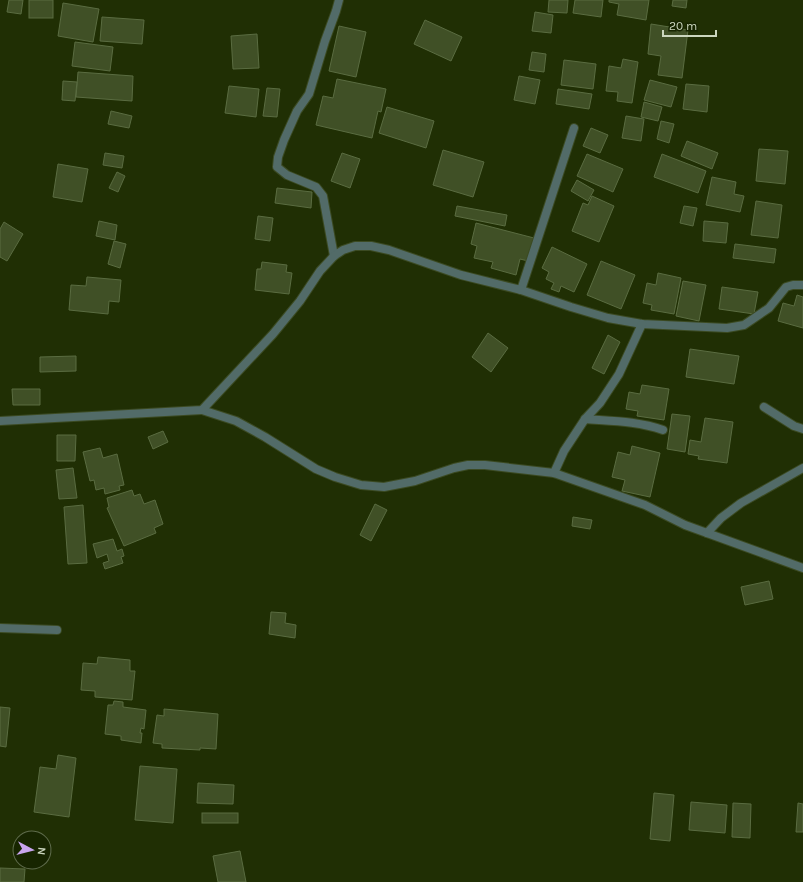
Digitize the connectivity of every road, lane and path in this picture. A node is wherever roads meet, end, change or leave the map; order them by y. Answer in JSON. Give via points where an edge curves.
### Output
{"nodes":[{"id":1,"x":339,"y":0,"type":"edge"},
{"id":2,"x":574,"y":128,"type":"dead end"},
{"id":3,"x":334,"y":256,"type":"junction"},
{"id":4,"x":803,"y":285,"type":"edge"},
{"id":5,"x":521,"y":290,"type":"junction"},
{"id":6,"x":642,"y":324,"type":"junction"},
{"id":7,"x":764,"y":407,"type":"dead end"},
{"id":8,"x":202,"y":410,"type":"junction"},
{"id":9,"x":585,"y":419,"type":"junction"},
{"id":10,"x":0,"y":422,"type":"edge"},
{"id":11,"x":803,"y":429,"type":"edge"},
{"id":12,"x":663,"y":430,"type":"dead end"},
{"id":13,"x":803,"y":468,"type":"edge"},
{"id":14,"x":554,"y":473,"type":"junction"},
{"id":15,"x":707,"y":533,"type":"junction"},
{"id":16,"x":803,"y":568,"type":"edge"},
{"id":17,"x":0,"y":628,"type":"edge"},
{"id":18,"x":57,"y":630,"type":"dead end"}],
"edges":[{"from":1,"to":3,"type":"street","via":[[309,94],[297,111],[284,140],[277,167],[287,175],[316,187],[323,196]]},
{"from":2,"to":5,"type":"street"},
{"from":3,"to":5,"type":"street","via":[[355,246],[371,246],[461,275]]},
{"from":3,"to":8,"type":"street","via":[[274,334]]},
{"from":4,"to":6,"type":"street","via":[[793,284],[786,287],[769,308],[744,324],[727,328]]},
{"from":5,"to":6,"type":"street","via":[[608,318]]},
{"from":6,"to":9,"type":"street","via":[[619,374],[600,403]]},
{"from":7,"to":11,"type":"street"},
{"from":8,"to":10,"type":"street"},
{"from":8,"to":14,"type":"street","via":[[236,421],[316,469],[361,485],[384,488],[468,464]]},
{"from":9,"to":12,"type":"street","via":[[634,423]]},
{"from":9,"to":14,"type":"street","via":[[564,451]]},
{"from":13,"to":15,"type":"street","via":[[741,503]]},
{"from":14,"to":15,"type":"street","via":[[646,505]]},
{"from":15,"to":16,"type":"street"},
{"from":17,"to":18,"type":"street"}]}
